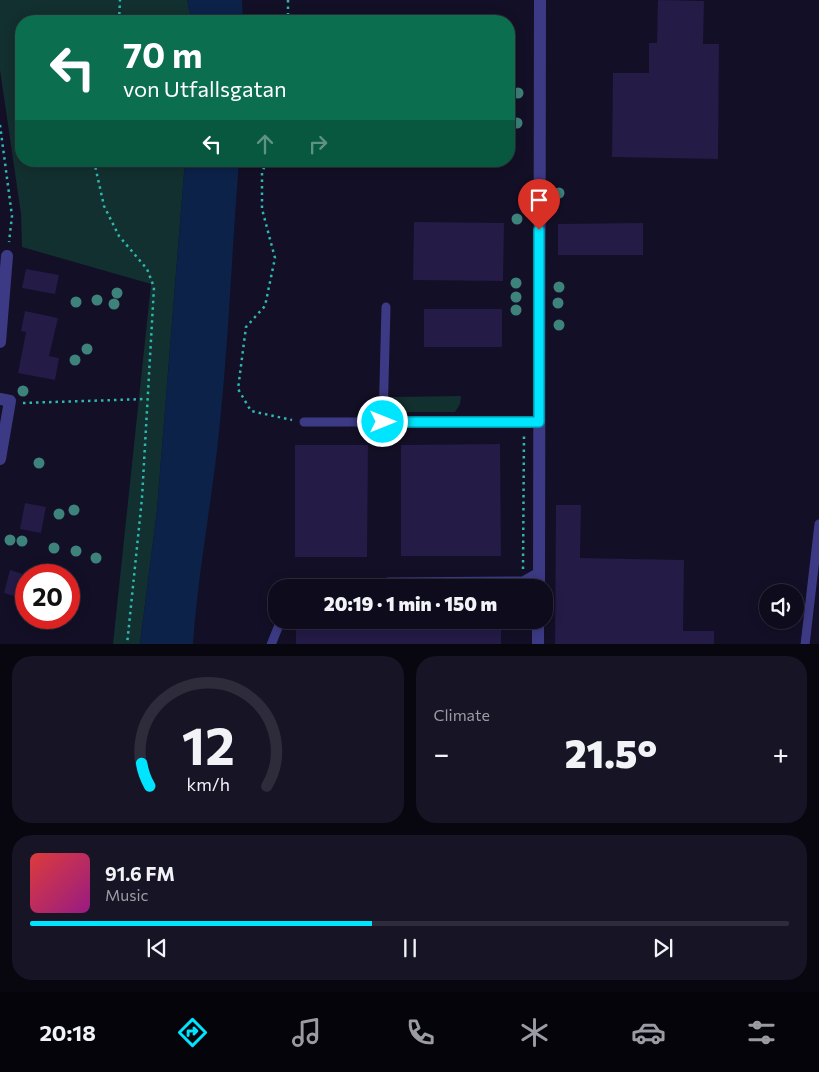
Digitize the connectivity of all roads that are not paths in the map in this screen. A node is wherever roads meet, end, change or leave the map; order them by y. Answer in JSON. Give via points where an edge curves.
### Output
{"nodes":[{"id":1,"x":540,"y":0,"type":"edge"},
{"id":2,"x":7,"y":256,"type":"road end"},
{"id":3,"x":386,"y":307,"type":"dead end"},
{"id":4,"x":0,"y":342,"type":"edge"},
{"id":5,"x":5,"y":400,"type":"edge"},
{"id":6,"x":304,"y":422,"type":"road end"},
{"id":7,"x":383,"y":422,"type":"junction"},
{"id":8,"x":539,"y":422,"type":"junction"},
{"id":9,"x":0,"y":459,"type":"edge"},
{"id":10,"x":819,"y":524,"type":"edge"},
{"id":11,"x":539,"y":572,"type":"junction"},
{"id":12,"x":526,"y":579,"type":"edge"},
{"id":13,"x":539,"y":579,"type":"edge"},
{"id":14,"x":278,"y":629,"type":"edge"},
{"id":15,"x":538,"y":629,"type":"edge"},
{"id":16,"x":271,"y":644,"type":"edge"},
{"id":17,"x":538,"y":644,"type":"edge"},
{"id":18,"x":806,"y":644,"type":"edge"}],
"edges":[{"from":1,"to":8,"type":"street"},
{"from":2,"to":4,"type":"street"},
{"from":3,"to":7,"type":"lane"},
{"from":5,"to":9,"type":"street"},
{"from":6,"to":7,"type":"lane"},
{"from":7,"to":8,"type":"lane"},
{"from":8,"to":11,"type":"street"},
{"from":10,"to":18,"type":"lane"},
{"from":11,"to":12,"type":"lane"},
{"from":11,"to":13,"type":"street"},
{"from":14,"to":16,"type":"lane"},
{"from":15,"to":17,"type":"street"}]}
